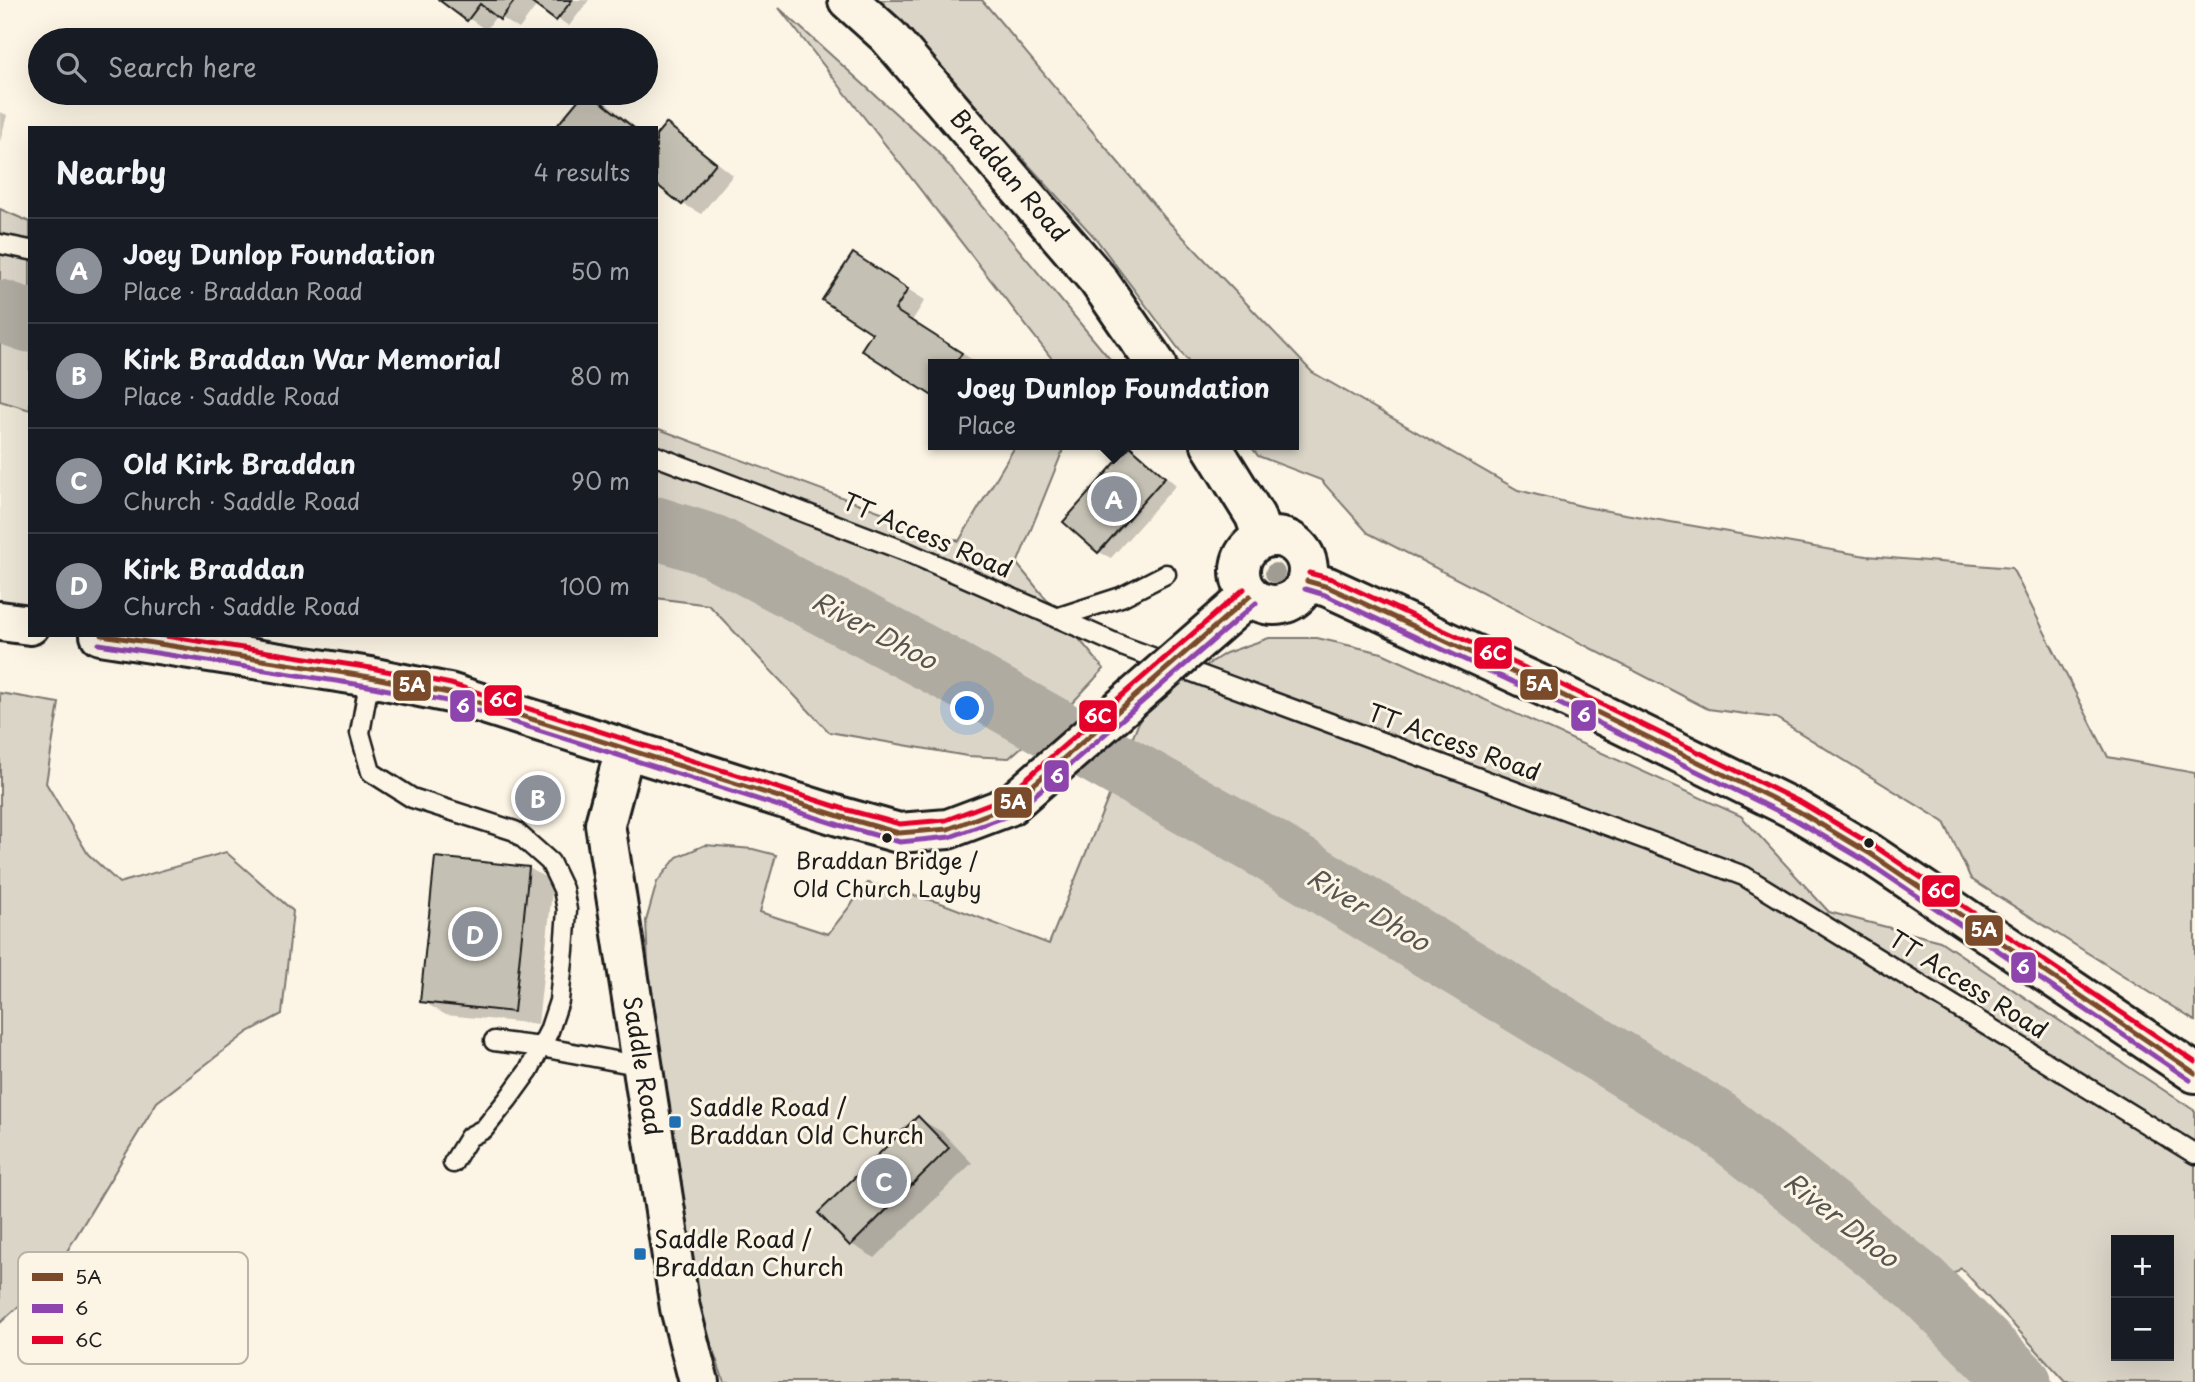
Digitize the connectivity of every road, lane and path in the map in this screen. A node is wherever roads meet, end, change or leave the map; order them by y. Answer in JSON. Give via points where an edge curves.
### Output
{"nodes":[{"id":1,"x":848,"y":0,"type":"edge"},
{"id":2,"x":0,"y":244,"type":"edge"},
{"id":3,"x":28,"y":250,"type":"edge"},
{"id":4,"x":1153,"y":359,"type":"edge"},
{"id":5,"x":1214,"y":450,"type":"edge"},
{"id":6,"x":658,"y":457,"type":"edge"},
{"id":7,"x":1263,"y":539,"type":"junction"},
{"id":8,"x":1166,"y":574,"type":"dead end"},
{"id":9,"x":1307,"y":581,"type":"junction"},
{"id":10,"x":1244,"y":601,"type":"junction"},
{"id":11,"x":1056,"y":618,"type":"junction"},
{"id":12,"x":0,"y":621,"type":"edge"},
{"id":13,"x":28,"y":625,"type":"edge"},
{"id":14,"x":113,"y":637,"type":"edge"},
{"id":15,"x":370,"y":677,"type":"junction"},
{"id":16,"x":625,"y":750,"type":"junction"},
{"id":17,"x":494,"y":1041,"type":"dead end"},
{"id":18,"x":541,"y":1047,"type":"junction"},
{"id":19,"x":642,"y":1066,"type":"junction"},
{"id":20,"x":2195,"y":1073,"type":"edge"},
{"id":21,"x":2195,"y":1154,"type":"edge"},
{"id":22,"x":453,"y":1163,"type":"dead end"},
{"id":23,"x":699,"y":1382,"type":"edge"}],
"edges":[{"from":1,"to":4,"type":"highway","name":"Braddan Road","via":[[888,36],[1098,280]]},
{"from":2,"to":3,"type":"lane"},
{"from":5,"to":7,"type":"highway","via":[[1255,516]]},
{"from":6,"to":11,"type":"lane","name":"TT Access Road","via":[[905,551]]},
{"from":7,"to":9,"type":"highway","via":[[1278,537],[1303,552]]},
{"from":7,"to":10,"type":"highway","via":[[1248,548],[1240,563]]},
{"from":8,"to":11,"type":"lane","via":[[1122,597]]},
{"from":9,"to":10,"type":"highway","via":[[1297,596],[1282,605]]},
{"from":9,"to":20,"type":"highway","via":[[1556,692],[1798,811],[1869,853]]},
{"from":10,"to":16,"type":"highway","bridge":true,"via":[[1009,806],[948,829],[899,833]]},
{"from":11,"to":21,"type":"lane","name":"TT Access Road","via":[[1745,876]]},
{"from":12,"to":13,"type":"highway"},
{"from":14,"to":15,"type":"highway"},
{"from":15,"to":16,"type":"highway","via":[[449,693]]},
{"from":15,"to":18,"type":"lane","via":[[360,733],[371,772],[412,798],[514,831],[550,862],[563,889],[567,910],[558,1001]]},
{"from":16,"to":19,"type":"highway","name":"Saddle Road","via":[[604,824]]},
{"from":17,"to":18,"type":"lane"},
{"from":18,"to":19,"type":"lane"},
{"from":18,"to":22,"type":"lane","via":[[508,1100],[484,1129],[468,1137]]},
{"from":19,"to":23,"type":"highway","name":"Saddle Road","via":[[680,1308]]}]}
